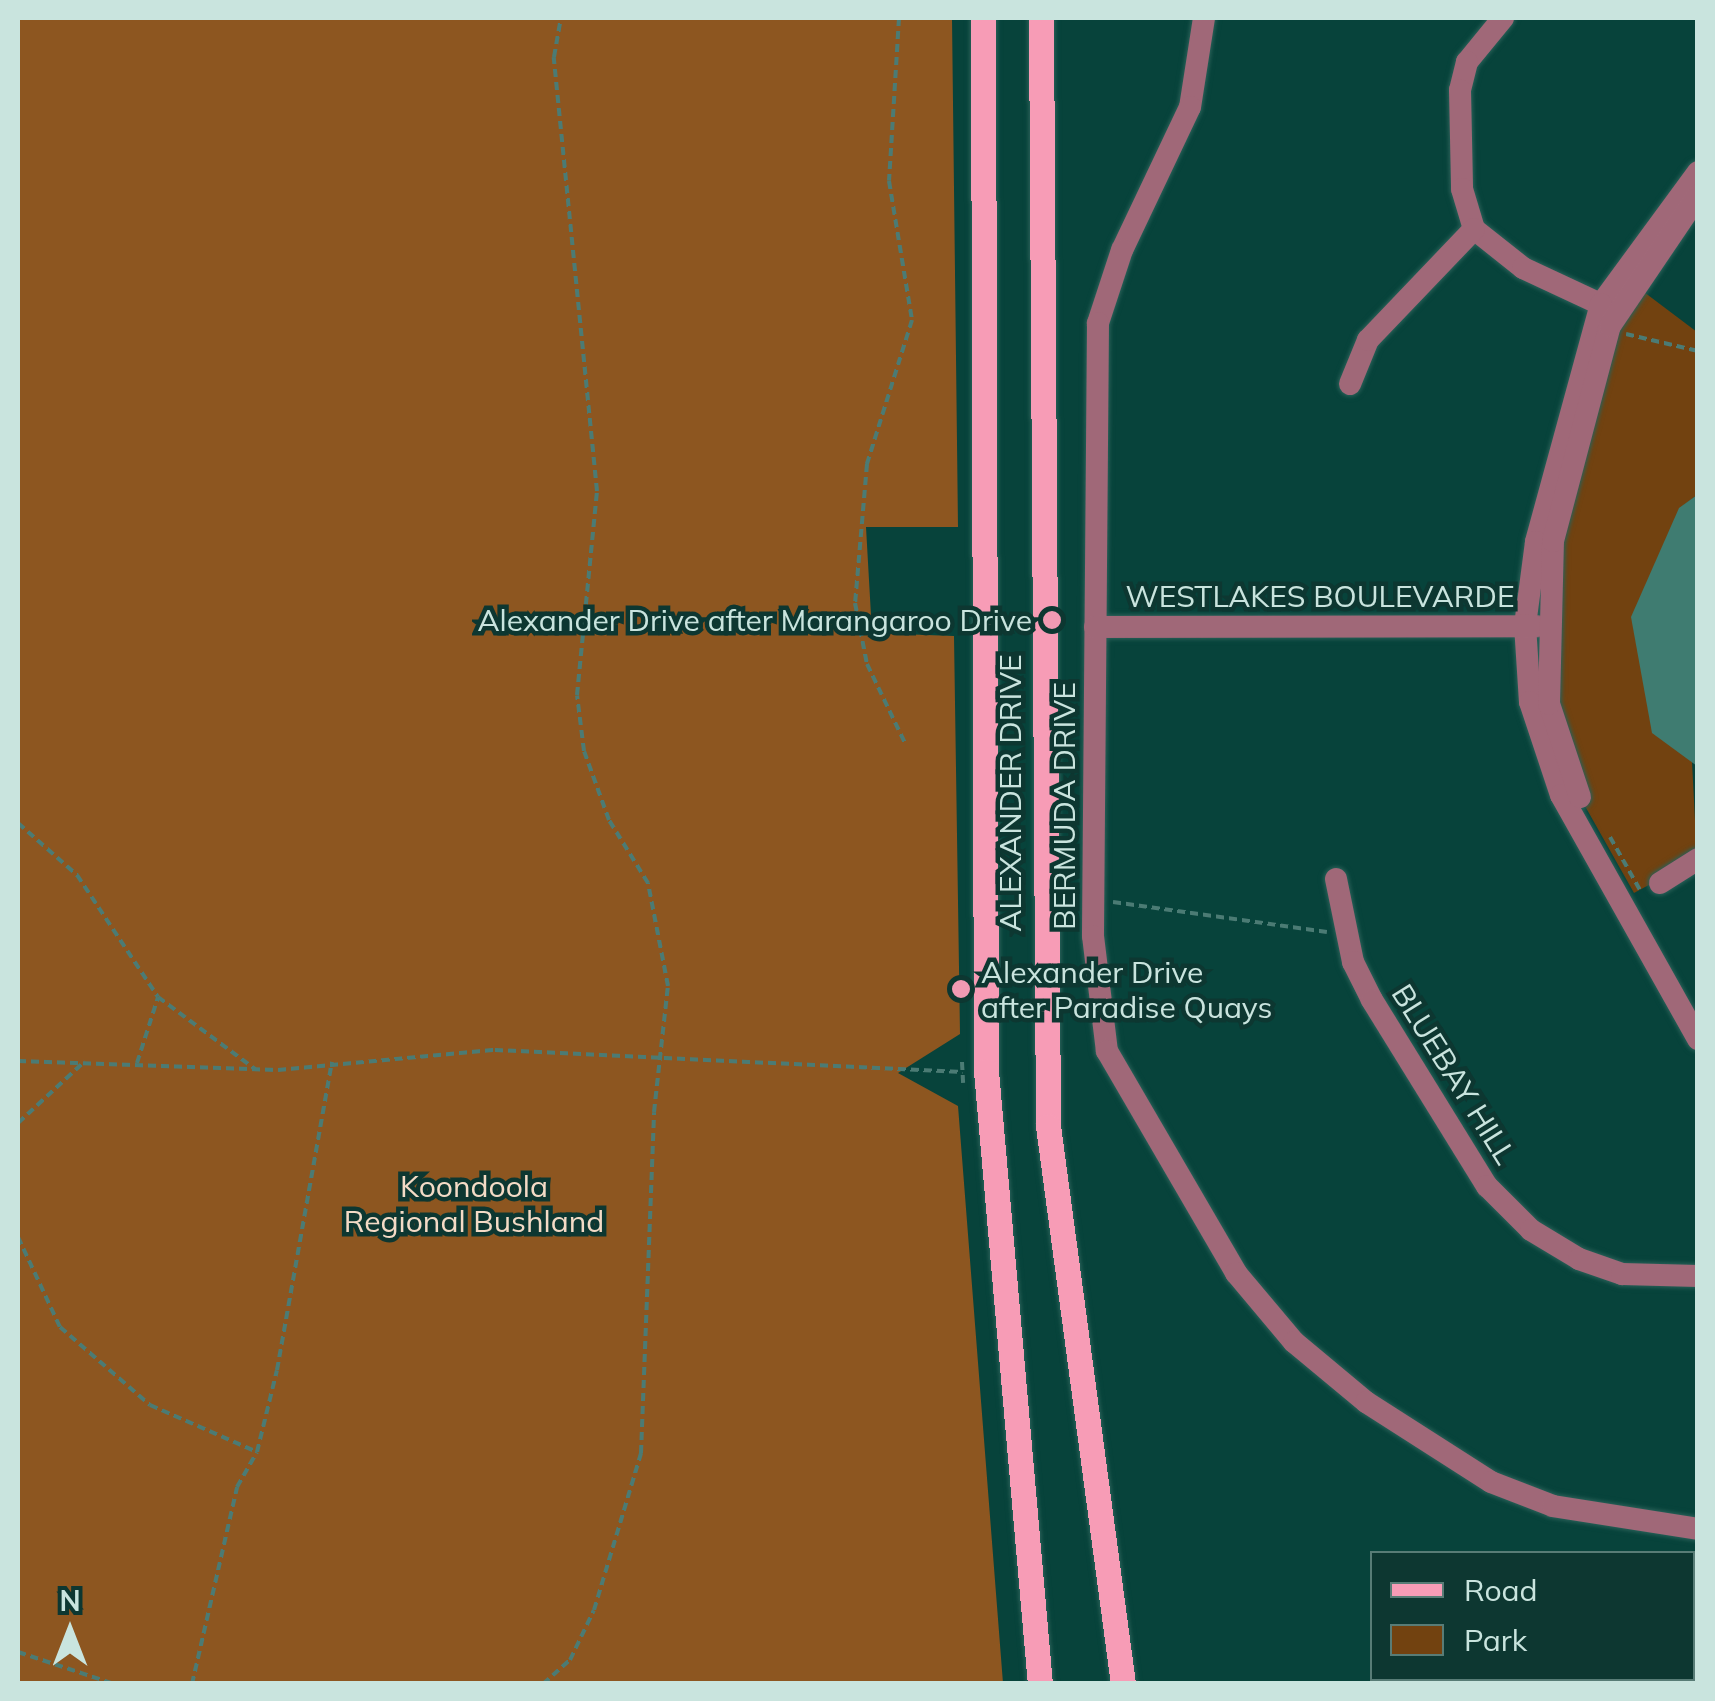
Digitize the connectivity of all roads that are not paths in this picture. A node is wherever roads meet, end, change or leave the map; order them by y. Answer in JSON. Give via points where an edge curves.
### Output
{"nodes":[{"id":1,"x":983,"y":18,"type":"edge"},
{"id":2,"x":1041,"y":18,"type":"edge"},
{"id":3,"x":1204,"y":18,"type":"edge"},
{"id":4,"x":1503,"y":18,"type":"edge"},
{"id":5,"x":1698,"y":172,"type":"edge"},
{"id":6,"x":1698,"y":196,"type":"edge"},
{"id":7,"x":1474,"y":230,"type":"junction"},
{"id":8,"x":1615,"y":316,"type":"junction"},
{"id":9,"x":1350,"y":384,"type":"dead end"},
{"id":10,"x":1535,"y":626,"type":"junction"},
{"id":11,"x":1095,"y":627,"type":"junction"},
{"id":12,"x":1698,"y":858,"type":"edge"},
{"id":13,"x":1336,"y":880,"type":"dead end"},
{"id":14,"x":1653,"y":892,"type":"road end"},
{"id":15,"x":1698,"y":1008,"type":"edge"},
{"id":16,"x":1698,"y":1039,"type":"edge"},
{"id":17,"x":1698,"y":1276,"type":"edge"},
{"id":18,"x":1698,"y":1529,"type":"edge"},
{"id":19,"x":1040,"y":1684,"type":"edge"},
{"id":20,"x":1123,"y":1684,"type":"edge"}],
"edges":[{"from":1,"to":19,"type":"main road","name":"ALEXANDER DRIVE","via":[[986,1071]]},
{"from":2,"to":20,"type":"main road","name":"ALEXANDER DRIVE","via":[[1048,1126]]},
{"from":3,"to":11,"type":"street","name":"BERMUDA DRIVE","via":[[1190,107],[1122,250],[1098,323]]},
{"from":4,"to":7,"type":"street","via":[[1467,62],[1460,90],[1462,188]]},
{"from":5,"to":8,"type":"street"},
{"from":6,"to":8,"type":"street"},
{"from":7,"to":8,"type":"street","via":[[1523,268]]},
{"from":7,"to":9,"type":"street","via":[[1368,340]]},
{"from":8,"to":10,"type":"street","via":[[1536,542]]},
{"from":10,"to":11,"type":"street","name":"WESTLAKES BOULEVARDE"},
{"from":10,"to":15,"type":"street","via":[[1572,782]]},
{"from":10,"to":16,"type":"street","via":[[1530,702],[1561,795]]},
{"from":11,"to":18,"type":"street","name":"BERMUDA DRIVE","via":[[1094,899],[1107,1052],[1236,1273],[1294,1342],[1490,1482],[1626,1523]]},
{"from":12,"to":14,"type":"street"},
{"from":13,"to":17,"type":"street","name":"BLUEBAY HILL","via":[[1344,931],[1372,1000],[1486,1186],[1530,1230],[1622,1274]]}]}
